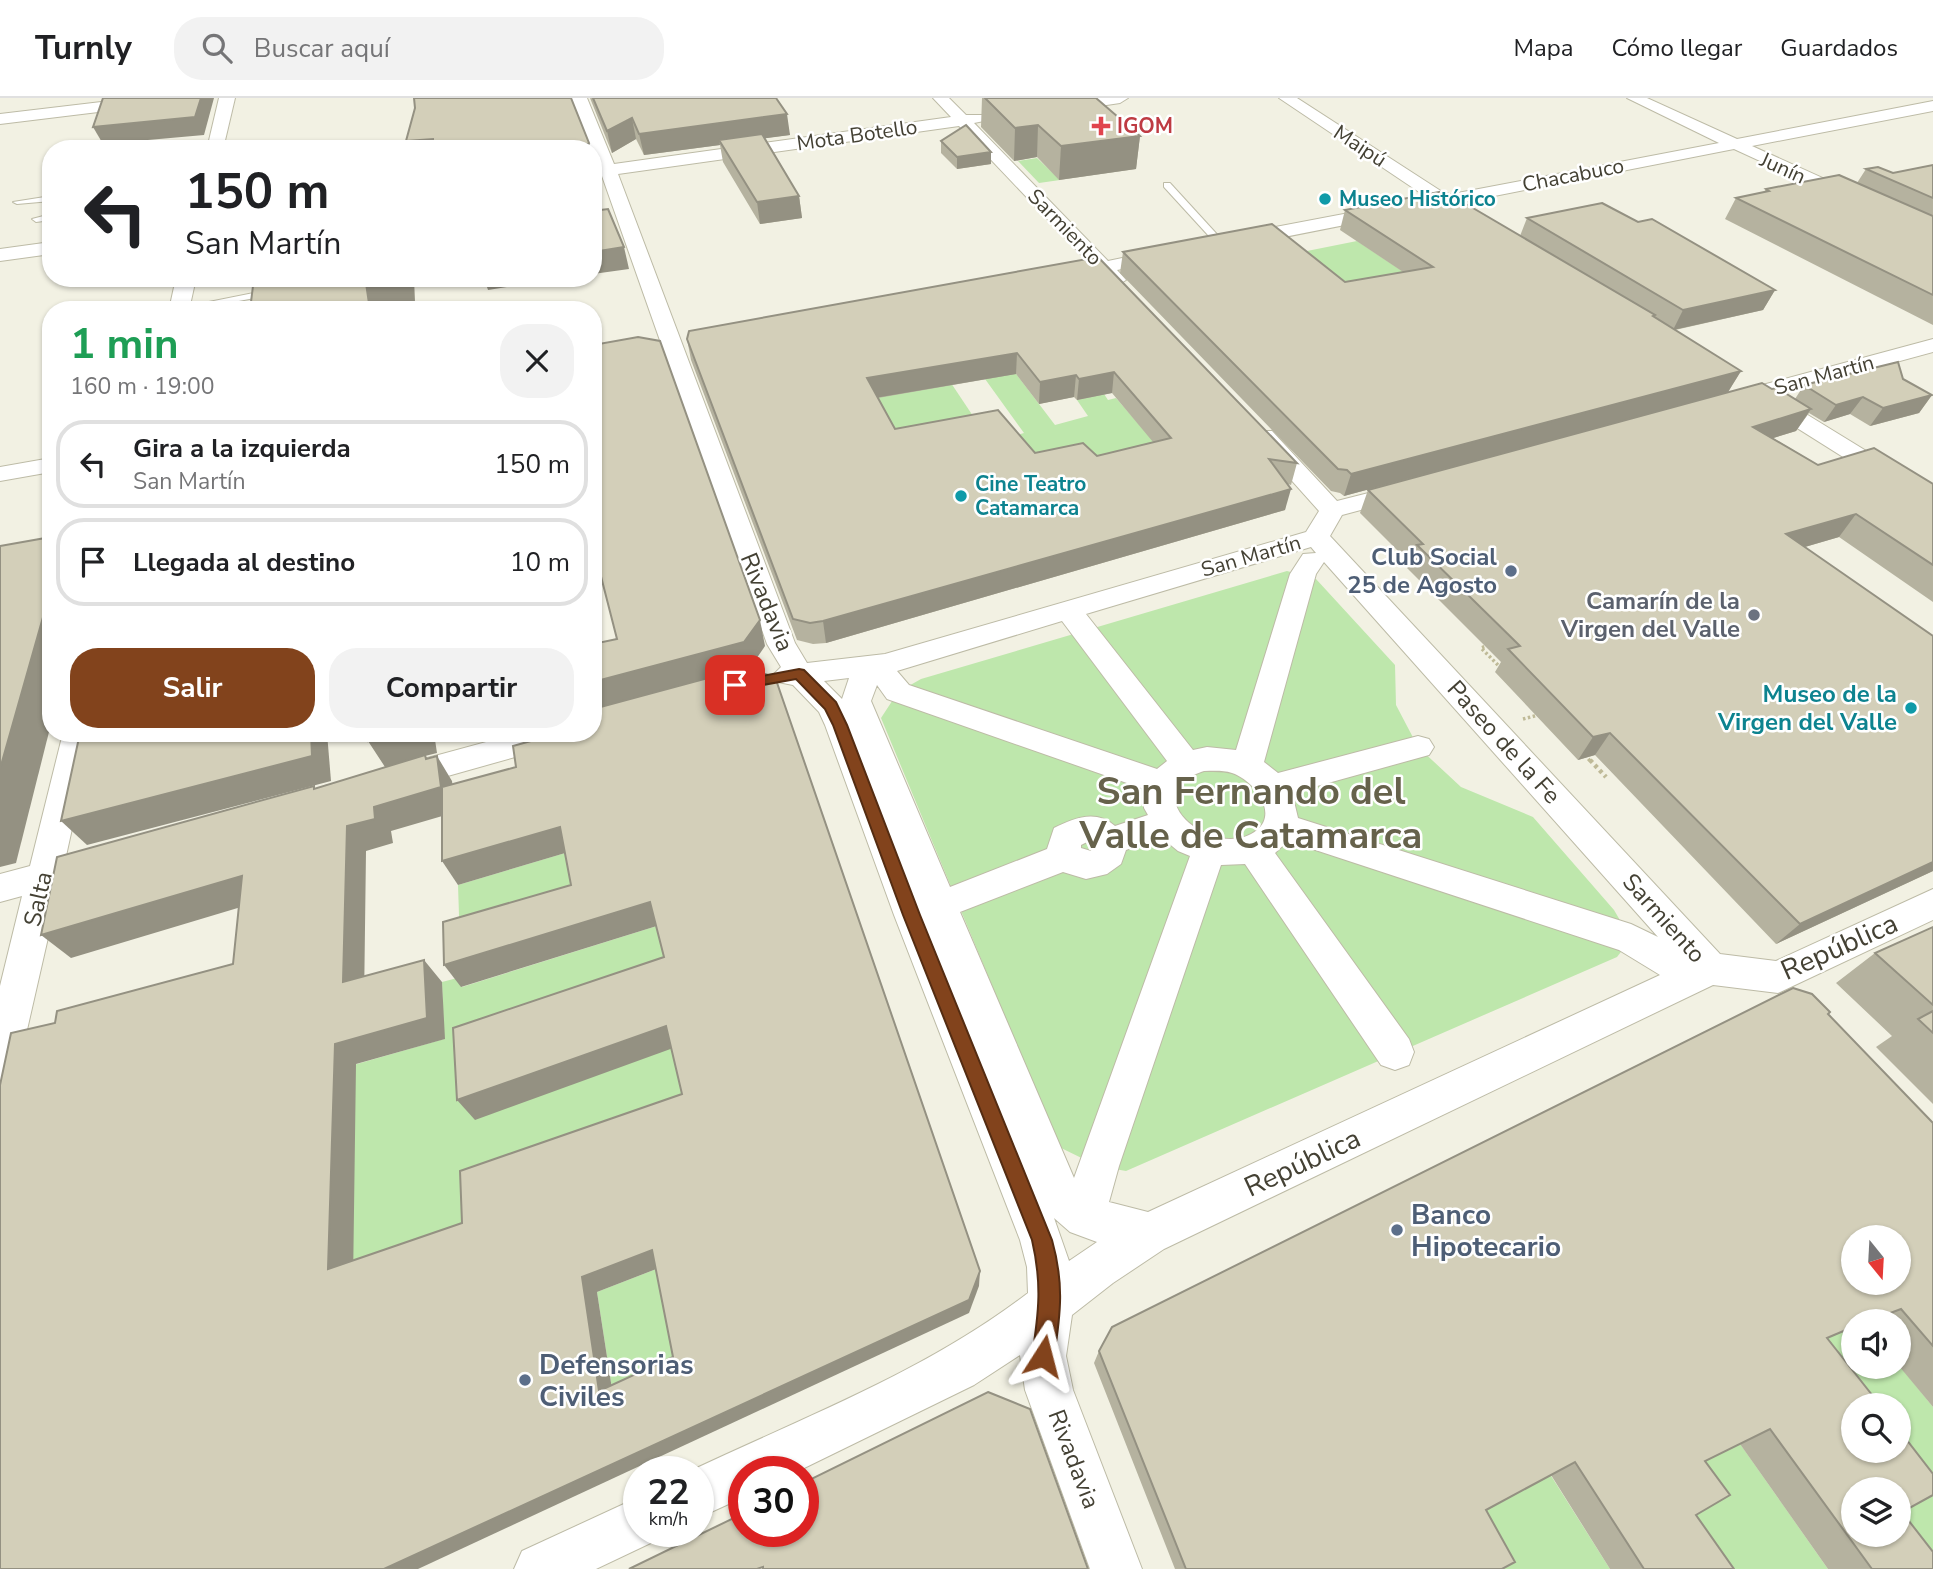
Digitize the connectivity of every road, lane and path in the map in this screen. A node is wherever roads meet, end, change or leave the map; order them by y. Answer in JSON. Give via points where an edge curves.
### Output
{"nodes":[{"id":1,"x":172,"y":98,"type":"edge"},
{"id":2,"x":227,"y":98,"type":"edge"},
{"id":3,"x":579,"y":98,"type":"edge"},
{"id":4,"x":941,"y":98,"type":"edge"},
{"id":5,"x":1120,"y":98,"type":"edge"},
{"id":6,"x":1287,"y":98,"type":"edge"},
{"id":7,"x":1635,"y":98,"type":"edge"},
{"id":8,"x":1933,"y":106,"type":"edge"},
{"id":9,"x":1041,"y":109,"type":"edge"},
{"id":10,"x":1002,"y":115,"type":"edge"},
{"id":11,"x":0,"y":119,"type":"edge"},
{"id":12,"x":962,"y":121,"type":"junction"},
{"id":13,"x":217,"y":140,"type":"edge"},
{"id":14,"x":592,"y":140,"type":"edge"},
{"id":15,"x":1732,"y":144,"type":"junction"},
{"id":16,"x":602,"y":171,"type":"edge"},
{"id":17,"x":602,"y":174,"type":"edge"},
{"id":18,"x":1167,"y":185,"type":"dead end"},
{"id":19,"x":42,"y":199,"type":"edge"},
{"id":20,"x":1443,"y":200,"type":"junction"},
{"id":21,"x":17,"y":202,"type":"dead end"},
{"id":22,"x":1464,"y":214,"type":"edge"},
{"id":23,"x":42,"y":218,"type":"edge"},
{"id":24,"x":36,"y":219,"type":"dead end"},
{"id":25,"x":1933,"y":235,"type":"edge"},
{"id":26,"x":1221,"y":244,"type":"junction"},
{"id":27,"x":42,"y":249,"type":"edge"},
{"id":28,"x":0,"y":255,"type":"edge"},
{"id":29,"x":1104,"y":267,"type":"junction"},
{"id":30,"x":1050,"y":277,"type":"edge"},
{"id":31,"x":289,"y":289,"type":"edge"},
{"id":32,"x":1132,"y":296,"type":"edge"},
{"id":33,"x":235,"y":301,"type":"edge"},
{"id":34,"x":699,"y":342,"type":"edge"},
{"id":35,"x":1933,"y":345,"type":"edge"},
{"id":36,"x":665,"y":349,"type":"junction"},
{"id":37,"x":1734,"y":380,"type":"edge"},
{"id":38,"x":1756,"y":394,"type":"junction"},
{"id":39,"x":1716,"y":405,"type":"edge"},
{"id":40,"x":1252,"y":424,"type":"edge"},
{"id":41,"x":42,"y":467,"type":"edge"},
{"id":42,"x":0,"y":474,"type":"edge"},
{"id":43,"x":1432,"y":484,"type":"edge"},
{"id":44,"x":1933,"y":503,"type":"edge"},
{"id":45,"x":1332,"y":510,"type":"junction"},
{"id":46,"x":1314,"y":548,"type":"junction"},
{"id":47,"x":1068,"y":610,"type":"junction"},
{"id":48,"x":1492,"y":645,"type":"dead end"},
{"id":49,"x":886,"y":671,"type":"junction"},
{"id":50,"x":1504,"y":671,"type":"dead end"},
{"id":51,"x":799,"y":673,"type":"junction"},
{"id":52,"x":761,"y":678,"type":"edge"},
{"id":53,"x":1536,"y":704,"type":"edge"},
{"id":54,"x":1552,"y":711,"type":"edge"},
{"id":55,"x":1544,"y":713,"type":"junction"},
{"id":56,"x":1523,"y":720,"type":"dead end"},
{"id":57,"x":76,"y":742,"type":"edge"},
{"id":58,"x":529,"y":742,"type":"edge"},
{"id":59,"x":1418,"y":747,"type":"dead end"},
{"id":60,"x":1583,"y":753,"type":"dead end"},
{"id":61,"x":1174,"y":773,"type":"junction"},
{"id":62,"x":1260,"y":776,"type":"junction"},
{"id":63,"x":1606,"y":777,"type":"dead end"},
{"id":64,"x":367,"y":787,"type":"edge"},
{"id":65,"x":1166,"y":822,"type":"junction"},
{"id":66,"x":1280,"y":825,"type":"junction"},
{"id":67,"x":1253,"y":849,"type":"junction"},
{"id":68,"x":1209,"y":851,"type":"junction"},
{"id":69,"x":124,"y":854,"type":"edge"},
{"id":70,"x":1618,"y":867,"type":"joint"},
{"id":71,"x":43,"y":876,"type":"junction"},
{"id":72,"x":0,"y":888,"type":"edge"},
{"id":73,"x":956,"y":899,"type":"dead end"},
{"id":74,"x":1933,"y":904,"type":"edge"},
{"id":75,"x":1692,"y":967,"type":"junction"},
{"id":76,"x":1395,"y":1052,"type":"dead end"},
{"id":77,"x":0,"y":1065,"type":"edge"},
{"id":78,"x":1091,"y":1195,"type":"dead end"},
{"id":79,"x":1149,"y":1234,"type":"junction"},
{"id":80,"x":1051,"y":1302,"type":"junction"},
{"id":81,"x":714,"y":1485,"type":"edge"},
{"id":82,"x":623,"y":1530,"type":"edge"},
{"id":83,"x":540,"y":1569,"type":"edge"},
{"id":84,"x":1116,"y":1569,"type":"edge"}],
"edges":[{"from":1,"to":11,"type":"street"},
{"from":2,"to":13,"type":"street"},
{"from":3,"to":14,"type":"street","name":"Rivadavia"},
{"from":4,"to":12,"type":"street","name":"Sarmiento"},
{"from":5,"to":9,"type":"street"},
{"from":6,"to":20,"type":"street","name":"Maipú"},
{"from":7,"to":15,"type":"street","name":"Junín"},
{"from":8,"to":15,"type":"street","name":"Chacabuco"},
{"from":10,"to":12,"type":"street","name":"Mota Botello"},
{"from":12,"to":16,"type":"street","name":"Mota Botello"},
{"from":12,"to":29,"type":"street","name":"Sarmiento"},
{"from":15,"to":20,"type":"street","name":"Chacabuco"},
{"from":15,"to":25,"type":"street","name":"Junín"},
{"from":17,"to":36,"type":"street","name":"Rivadavia"},
{"from":18,"to":26,"type":"lane"},
{"from":19,"to":21,"type":"lane"},
{"from":20,"to":22,"type":"street","name":"Maipú"},
{"from":20,"to":26,"type":"street","name":"Chacabuco"},
{"from":23,"to":24,"type":"lane"},
{"from":26,"to":29,"type":"street","name":"Chacabuco"},
{"from":27,"to":28,"type":"street"},
{"from":29,"to":30,"type":"street","name":"Chacabuco"},
{"from":29,"to":32,"type":"street","name":"Sarmiento"},
{"from":31,"to":33,"type":"lane"},
{"from":34,"to":36,"type":"street"},
{"from":35,"to":38,"type":"street","name":"San Martín"},
{"from":36,"to":51,"type":"street","name":"Rivadavia","via":[[781,644]]},
{"from":37,"to":38,"type":"street"},
{"from":38,"to":39,"type":"street","name":"San Martín"},
{"from":38,"to":44,"type":"street"},
{"from":40,"to":45,"type":"street"},
{"from":41,"to":42,"type":"street"},
{"from":43,"to":45,"type":"street"},
{"from":45,"to":46,"type":"street","name":"San Martín"},
{"from":46,"to":47,"type":"street","name":"San Martín"},
{"from":46,"to":62,"type":"street","via":[[1303,574]]},
{"from":46,"to":70,"type":"street","name":"Paseo de la Fe","via":[[1390,617]]},
{"from":47,"to":49,"type":"street","name":"San Martín"},
{"from":47,"to":61,"type":"street"},
{"from":48,"to":50,"type":"path","via":[[1481,648]]},
{"from":49,"to":51,"type":"street","name":"San Martín"},
{"from":49,"to":61,"type":"street","via":[[898,692]]},
{"from":49,"to":79,"type":"street","via":[[861,682],[856,701],[1058,1192],[1085,1217]]},
{"from":51,"to":52,"type":"street","name":"San Martín"},
{"from":51,"to":80,"type":"street","name":"Rivadavia","via":[[831,706],[840,725],[1042,1240]]},
{"from":53,"to":55,"type":"path"},
{"from":54,"to":55,"type":"path"},
{"from":55,"to":56,"type":"path"},
{"from":57,"to":71,"type":"street","name":"Salta"},
{"from":58,"to":64,"type":"street"},
{"from":59,"to":62,"type":"street"},
{"from":60,"to":63,"type":"path"},
{"from":61,"to":62,"type":"street","via":[[1216,758]]},
{"from":61,"to":65,"type":"street","via":[[1158,796]]},
{"from":62,"to":66,"type":"street","via":[[1280,799]]},
{"from":65,"to":68,"type":"street","via":[[1176,835]]},
{"from":65,"to":73,"type":"street","via":[[1109,842],[1092,829],[1077,830],[1063,843],[1066,856]]},
{"from":66,"to":67,"type":"street"},
{"from":66,"to":75,"type":"street","via":[[1631,939]]},
{"from":67,"to":68,"type":"street"},
{"from":67,"to":76,"type":"street"},
{"from":68,"to":78,"type":"street"},
{"from":69,"to":71,"type":"street"},
{"from":70,"to":75,"type":"street","name":"Sarmiento"},
{"from":71,"to":72,"type":"street"},
{"from":71,"to":77,"type":"street","name":"Salta"},
{"from":74,"to":75,"type":"street","name":"República","via":[[1790,990]]},
{"from":75,"to":79,"type":"street","name":"República"},
{"from":79,"to":80,"type":"street","name":"República"},
{"from":80,"to":81,"type":"street","name":"República","via":[[958,1368]]},
{"from":80,"to":84,"type":"street","name":"Rivadavia","via":[[1043,1356],[1049,1390]]},
{"from":82,"to":83,"type":"street"}]}
